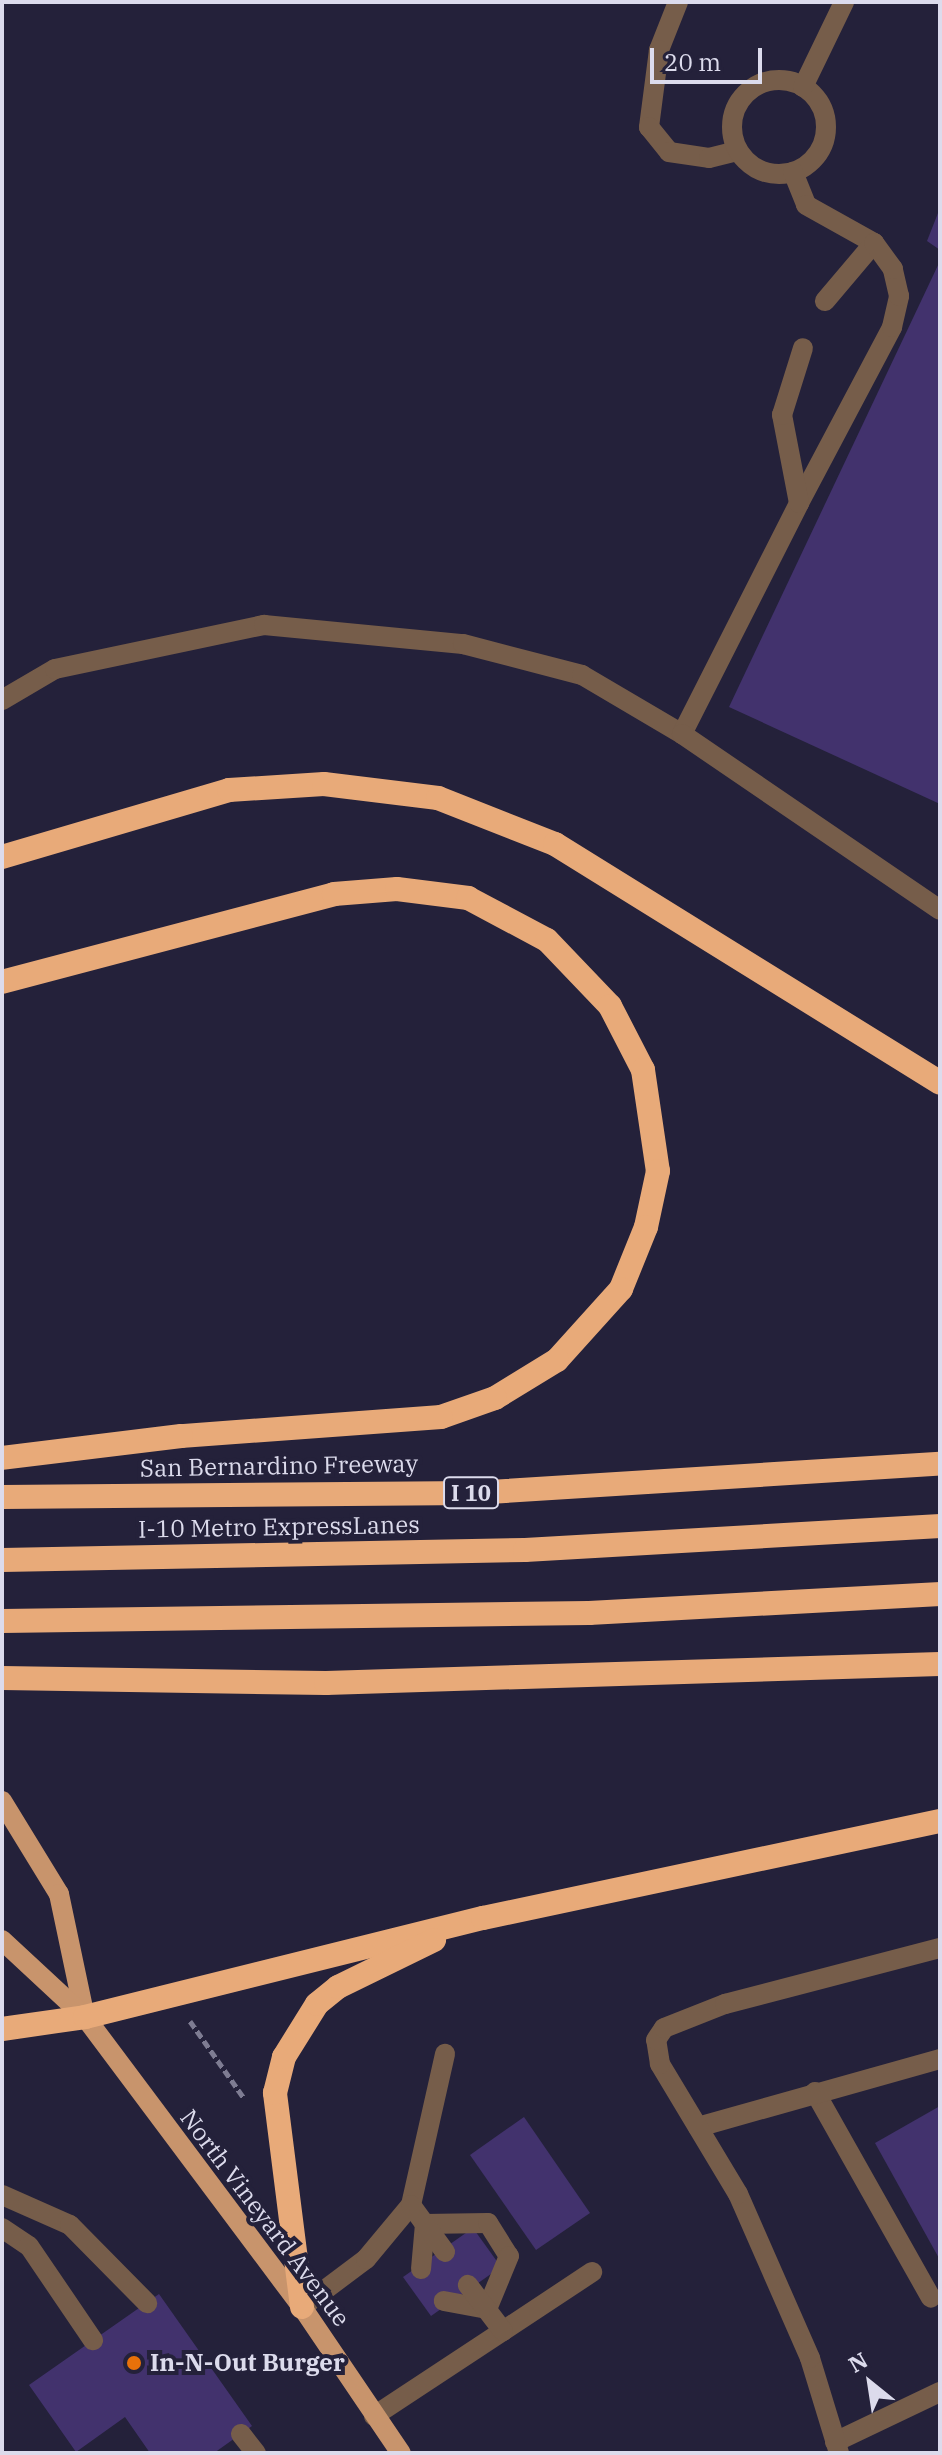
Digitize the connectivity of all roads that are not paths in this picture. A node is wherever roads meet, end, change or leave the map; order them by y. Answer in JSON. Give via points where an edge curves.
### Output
{"nodes":[{"id":1,"x":678,"y":2,"type":"edge"},
{"id":2,"x":844,"y":2,"type":"edge"},
{"id":3,"x":803,"y":87,"type":"junction"},
{"id":4,"x":738,"y":151,"type":"junction"},
{"id":5,"x":793,"y":172,"type":"junction"},
{"id":6,"x":874,"y":243,"type":"junction"},
{"id":7,"x":825,"y":301,"type":"dead end"},
{"id":8,"x":803,"y":348,"type":"dead end"},
{"id":9,"x":799,"y":503,"type":"junction"},
{"id":10,"x":2,"y":700,"type":"edge"},
{"id":11,"x":682,"y":734,"type":"junction"},
{"id":12,"x":2,"y":857,"type":"edge"},
{"id":13,"x":940,"y":910,"type":"edge"},
{"id":14,"x":2,"y":982,"type":"edge"},
{"id":15,"x":940,"y":1083,"type":"edge"},
{"id":16,"x":2,"y":1458,"type":"edge"},
{"id":17,"x":940,"y":1464,"type":"edge"},
{"id":18,"x":2,"y":1497,"type":"edge"},
{"id":19,"x":940,"y":1526,"type":"edge"},
{"id":20,"x":2,"y":1560,"type":"edge"},
{"id":21,"x":940,"y":1594,"type":"edge"},
{"id":22,"x":2,"y":1621,"type":"edge"},
{"id":23,"x":940,"y":1664,"type":"edge"},
{"id":24,"x":2,"y":1678,"type":"edge"},
{"id":25,"x":2,"y":1801,"type":"edge"},
{"id":26,"x":940,"y":1821,"type":"edge"},
{"id":27,"x":483,"y":1918,"type":"junction"},
{"id":28,"x":2,"y":1940,"type":"edge"},
{"id":29,"x":940,"y":1948,"type":"edge"},
{"id":30,"x":85,"y":2017,"type":"junction"},
{"id":31,"x":2,"y":2029,"type":"edge"},
{"id":32,"x":445,"y":2054,"type":"dead end"},
{"id":33,"x":940,"y":2059,"type":"edge"},
{"id":34,"x":815,"y":2092,"type":"junction"},
{"id":35,"x":698,"y":2127,"type":"junction"},
{"id":36,"x":2,"y":2195,"type":"edge"},
{"id":37,"x":411,"y":2205,"type":"junction"},
{"id":38,"x":425,"y":2224,"type":"junction"},
{"id":39,"x":2,"y":2228,"type":"edge"},
{"id":40,"x":445,"y":2252,"type":"dead end"},
{"id":41,"x":421,"y":2269,"type":"dead end"},
{"id":42,"x":592,"y":2272,"type":"dead end"},
{"id":43,"x":468,"y":2285,"type":"dead end"},
{"id":44,"x":931,"y":2298,"type":"dead end"},
{"id":45,"x":444,"y":2301,"type":"dead end"},
{"id":46,"x":147,"y":2303,"type":"dead end"},
{"id":47,"x":302,"y":2307,"type":"junction"},
{"id":48,"x":487,"y":2309,"type":"junction"},
{"id":49,"x":503,"y":2331,"type":"junction"},
{"id":50,"x":93,"y":2340,"type":"dead end"},
{"id":51,"x":940,"y":2392,"type":"edge"},
{"id":52,"x":374,"y":2416,"type":"junction"},
{"id":53,"x":241,"y":2434,"type":"dead end"},
{"id":54,"x":837,"y":2447,"type":"edge"},
{"id":55,"x":256,"y":2453,"type":"edge"},
{"id":56,"x":401,"y":2453,"type":"edge"}],
"edges":[{"from":1,"to":4,"type":"lane","via":[[659,50],[649,127],[669,152],[709,158]]},
{"from":2,"to":3,"type":"lane"},
{"from":3,"to":4,"type":"lane","via":[[773,80],[746,94],[732,121]]},
{"from":3,"to":5,"type":"lane","via":[[823,110],[824,140]]},
{"from":4,"to":5,"type":"lane","via":[[762,171]]},
{"from":5,"to":6,"type":"lane","via":[[806,205]]},
{"from":6,"to":7,"type":"lane"},
{"from":6,"to":9,"type":"lane","via":[[893,269],[899,296],[892,327]]},
{"from":8,"to":9,"type":"lane","via":[[782,415]]},
{"from":9,"to":11,"type":"lane"},
{"from":10,"to":11,"type":"lane","via":[[55,669],[264,625],[463,644],[582,675]]},
{"from":11,"to":13,"type":"lane"},
{"from":12,"to":15,"type":"highway","via":[[229,790],[324,784],[438,798],[555,844]]},
{"from":14,"to":16,"type":"highway","via":[[334,894],[397,889],[468,898],[547,940],[610,1006],[643,1070],[658,1171],[646,1227],[621,1289],[557,1360],[495,1398],[441,1417]]},
{"from":17,"to":18,"type":"highway","name":"San Bernardino Freeway","number":"I 10","via":[[473,1493]]},
{"from":19,"to":20,"type":"highway","name":"I-10 Metro ExpressLanes","via":[[525,1550]]},
{"from":21,"to":22,"type":"highway","via":[[589,1613]]},
{"from":23,"to":24,"type":"highway","via":[[341,1682]]},
{"from":25,"to":30,"type":"main road","name":"North Vineyard Avenue","via":[[59,1894]]},
{"from":26,"to":27,"type":"highway"},
{"from":27,"to":30,"type":"highway"},
{"from":27,"to":47,"type":"highway","via":[[338,1987],[317,2004],[284,2057],[275,2093]]},
{"from":28,"to":30,"type":"main road","name":"North Vineyard Avenue"},
{"from":29,"to":35,"type":"lane","via":[[725,2004],[664,2028],[656,2040],[660,2064]]},
{"from":30,"to":31,"type":"highway"},
{"from":30,"to":47,"type":"main road","name":"North Vineyard Avenue"},
{"from":32,"to":37,"type":"lane"},
{"from":33,"to":34,"type":"lane"},
{"from":34,"to":35,"type":"lane"},
{"from":34,"to":44,"type":"lane"},
{"from":35,"to":54,"type":"lane","via":[[738,2194],[810,2358]]},
{"from":36,"to":46,"type":"lane","via":[[70,2225]]},
{"from":37,"to":38,"type":"lane"},
{"from":37,"to":47,"type":"lane","via":[[366,2259]]},
{"from":38,"to":40,"type":"lane"},
{"from":38,"to":41,"type":"lane"},
{"from":38,"to":48,"type":"lane","via":[[488,2223],[509,2256]]},
{"from":39,"to":50,"type":"lane","via":[[29,2246]]},
{"from":42,"to":49,"type":"lane"},
{"from":43,"to":48,"type":"lane"},
{"from":45,"to":48,"type":"lane"},
{"from":47,"to":52,"type":"main road","name":"North Vineyard Avenue"},
{"from":48,"to":49,"type":"lane"},
{"from":49,"to":52,"type":"lane"},
{"from":51,"to":54,"type":"lane"},
{"from":52,"to":56,"type":"main road","name":"North Vineyard Avenue"},
{"from":53,"to":55,"type":"lane"}]}
